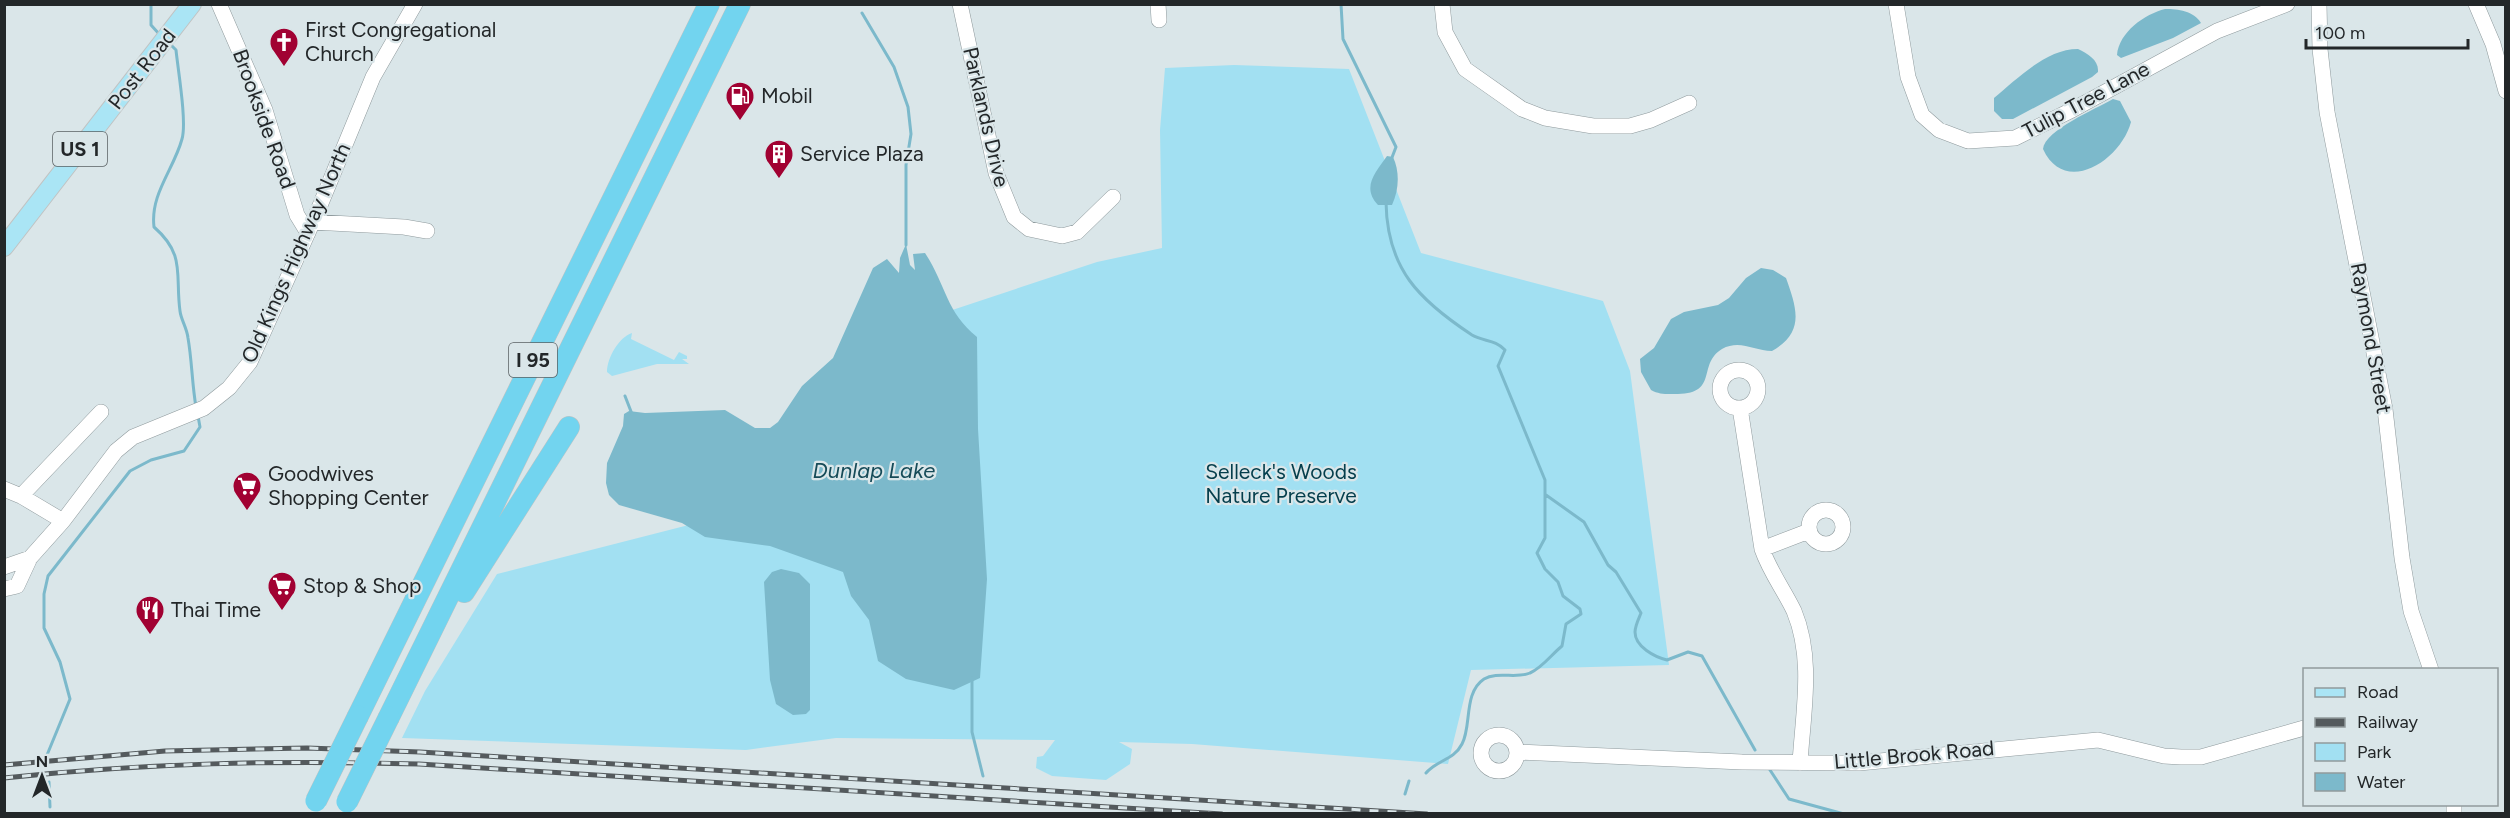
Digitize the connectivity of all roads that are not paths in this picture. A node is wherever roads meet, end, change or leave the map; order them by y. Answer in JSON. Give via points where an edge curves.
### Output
{"nodes":[{"id":1,"x":192,"y":4,"type":"edge"},
{"id":2,"x":219,"y":4,"type":"edge"},
{"id":3,"x":415,"y":4,"type":"edge"},
{"id":4,"x":709,"y":4,"type":"edge"},
{"id":5,"x":740,"y":4,"type":"edge"},
{"id":6,"x":960,"y":4,"type":"edge"},
{"id":7,"x":1442,"y":4,"type":"edge"},
{"id":8,"x":1896,"y":4,"type":"edge"},
{"id":9,"x":2286,"y":4,"type":"edge"},
{"id":10,"x":2319,"y":4,"type":"edge"},
{"id":11,"x":2476,"y":4,"type":"edge"},
{"id":12,"x":2505,"y":91,"type":"edge"},
{"id":13,"x":1689,"y":103,"type":"dead end"},
{"id":14,"x":1113,"y":197,"type":"dead end"},
{"id":15,"x":310,"y":228,"type":"junction"},
{"id":16,"x":427,"y":231,"type":"dead end"},
{"id":17,"x":4,"y":248,"type":"edge"},
{"id":18,"x":1740,"y":408,"type":"dead end"},
{"id":19,"x":100,"y":412,"type":"dead end"},
{"id":20,"x":569,"y":427,"type":"dead end"},
{"id":21,"x":4,"y":489,"type":"edge"},
{"id":22,"x":21,"y":496,"type":"junction"},
{"id":23,"x":63,"y":520,"type":"junction"},
{"id":24,"x":1809,"y":531,"type":"dead end"},
{"id":25,"x":1762,"y":549,"type":"junction"},
{"id":26,"x":11,"y":570,"type":"edge"},
{"id":27,"x":5,"y":590,"type":"edge"},
{"id":28,"x":2431,"y":668,"type":"edge"},
{"id":29,"x":392,"y":711,"type":"junction"},
{"id":30,"x":2303,"y":728,"type":"edge"},
{"id":31,"x":1517,"y":752,"type":"dead end"},
{"id":32,"x":1800,"y":763,"type":"junction"},
{"id":33,"x":313,"y":807,"type":"edge"},
{"id":34,"x":344,"y":808,"type":"edge"}],
"edges":[{"from":1,"to":17,"type":"main road","name":"Post Road","number":"US 1"},
{"from":2,"to":15,"type":"street","name":"Brookside Road","via":[[265,110],[297,215]]},
{"from":3,"to":15,"type":"street","name":"Old Kings Highway North","via":[[373,77]]},
{"from":4,"to":33,"type":"highway","number":"I 95","bridge":true},
{"from":5,"to":29,"type":"highway","number":"I 95"},
{"from":6,"to":14,"type":"street","name":"Parklands Drive","via":[[996,173],[1014,217],[1029,230],[1062,236],[1077,232]]},
{"from":7,"to":13,"type":"street","via":[[1445,32],[1465,69],[1522,109],[1545,118],[1593,126],[1630,126]]},
{"from":8,"to":9,"type":"street","name":"Tulip Tree Lane","via":[[1908,77],[1922,115],[1939,130],[1968,141],[2015,138],[2217,31]]},
{"from":10,"to":28,"type":"street","name":"Raymond Street","via":[[2326,102],[2385,409],[2402,558],[2411,611]]},
{"from":11,"to":12,"type":"street","via":[[2493,44]]},
{"from":15,"to":16,"type":"street","via":[[404,227]]},
{"from":15,"to":23,"type":"street","name":"Old Kings Highway North","via":[[250,362],[229,388],[204,408],[134,437],[116,451]]},
{"from":18,"to":25,"type":"street"},
{"from":19,"to":22,"type":"street"},
{"from":20,"to":29,"type":"highway"},
{"from":21,"to":22,"type":"street"},
{"from":22,"to":23,"type":"street"},
{"from":23,"to":26,"type":"street","name":"Old Kings Highway North","via":[[30,558]]},
{"from":24,"to":25,"type":"street"},
{"from":25,"to":32,"type":"street","via":[[1793,609],[1804,642]]},
{"from":26,"to":27,"type":"street","name":"Old Kings Highway North","via":[[17,586]]},
{"from":29,"to":34,"type":"highway","number":"I 95","bridge":true},
{"from":30,"to":32,"type":"street","name":"Little Brook Road","via":[[2201,757],[2164,756],[2098,740],[1859,763]]},
{"from":31,"to":32,"type":"street","name":"Little Brook Road"}]}
